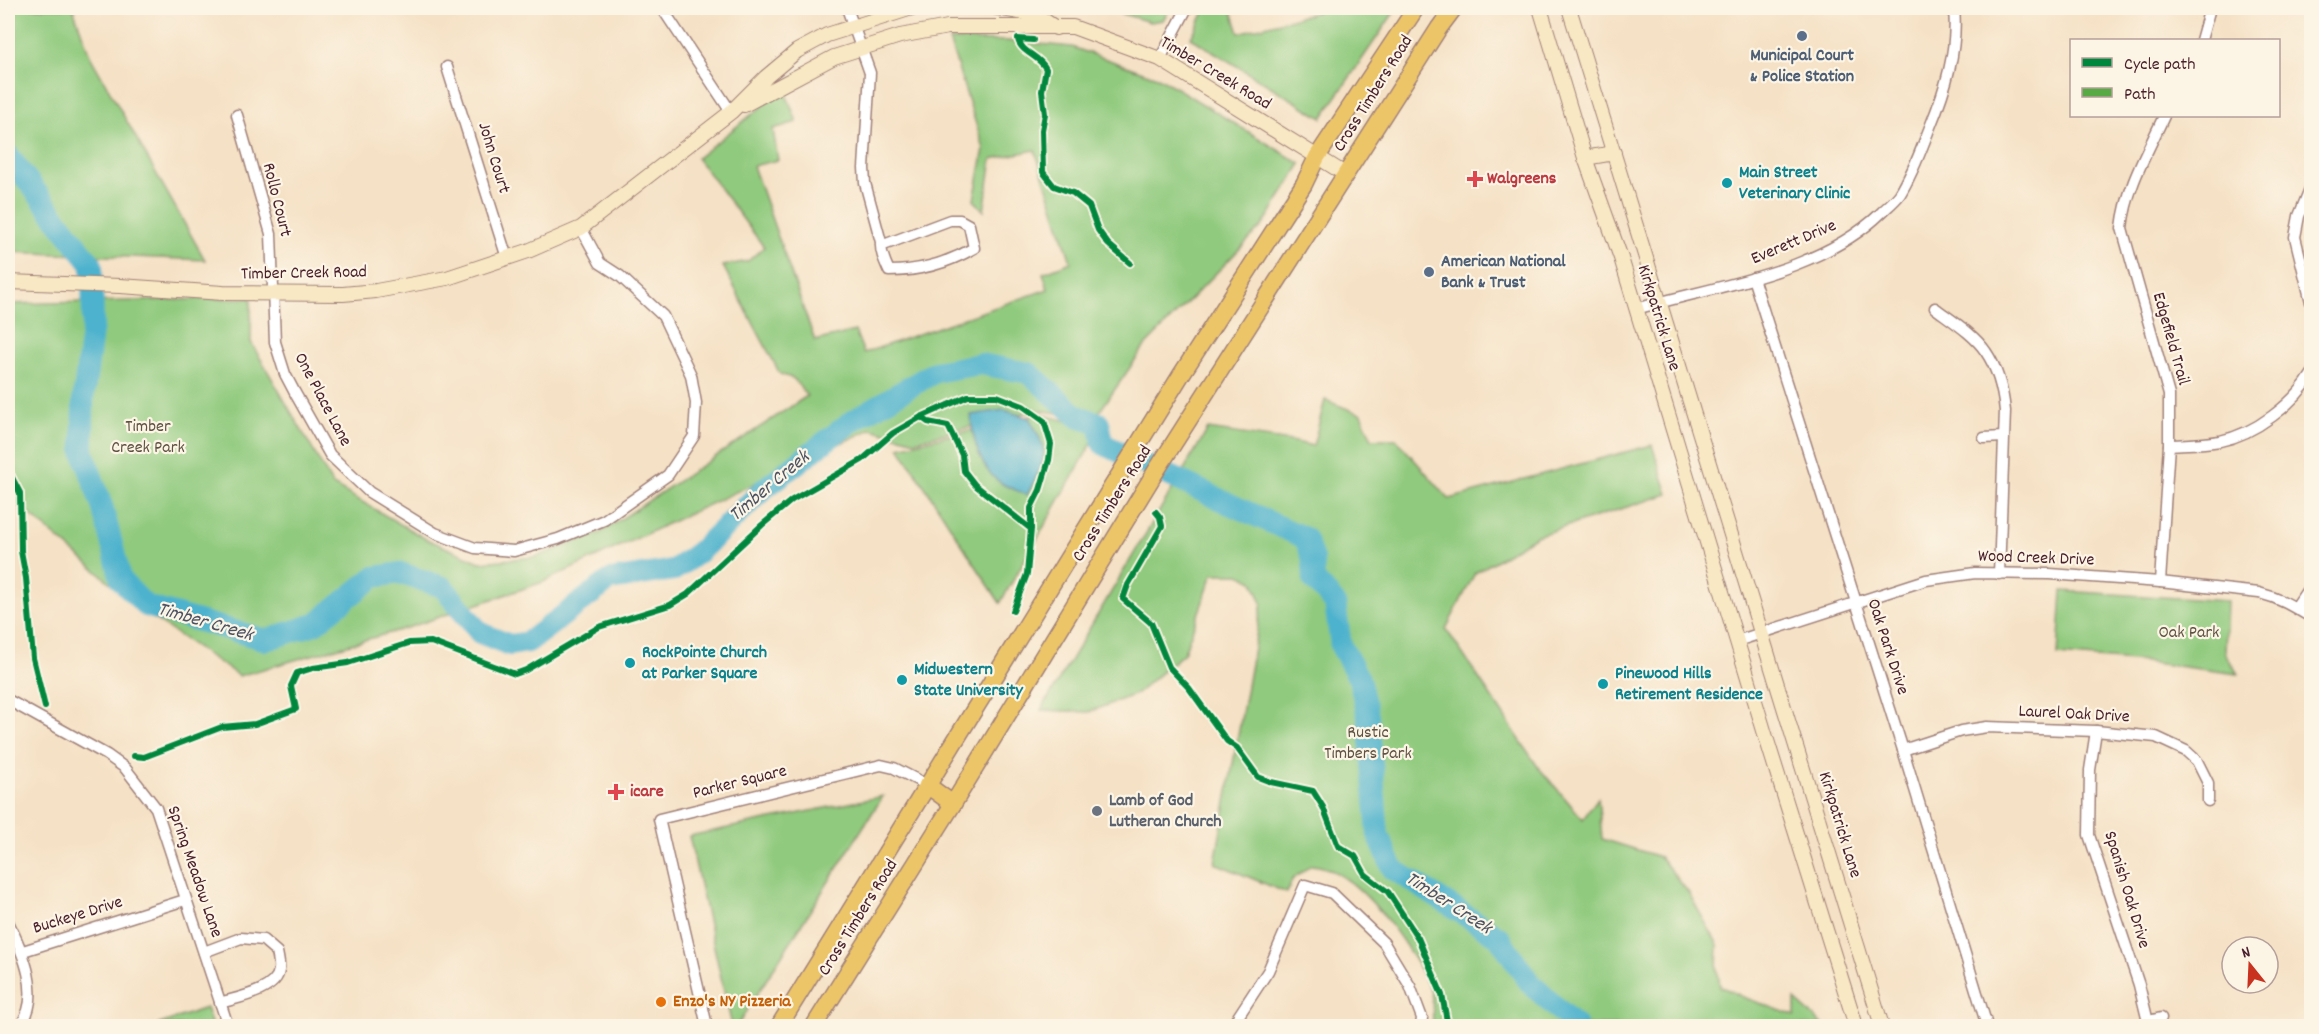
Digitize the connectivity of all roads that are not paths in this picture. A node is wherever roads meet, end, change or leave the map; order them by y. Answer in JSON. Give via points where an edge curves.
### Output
{"nodes":[{"id":1,"x":662,"y":8,"type":"edge"},
{"id":2,"x":847,"y":8,"type":"edge"},
{"id":3,"x":912,"y":8,"type":"edge"},
{"id":4,"x":997,"y":8,"type":"edge"},
{"id":5,"x":1187,"y":8,"type":"edge"},
{"id":6,"x":1416,"y":8,"type":"edge"},
{"id":7,"x":1454,"y":8,"type":"edge"},
{"id":8,"x":1540,"y":8,"type":"edge"},
{"id":9,"x":1569,"y":8,"type":"edge"},
{"id":10,"x":1954,"y":8,"type":"edge"},
{"id":11,"x":2210,"y":8,"type":"edge"},
{"id":12,"x":853,"y":27,"type":"junction"},
{"id":13,"x":1056,"y":28,"type":"junction"},
{"id":14,"x":2201,"y":39,"type":"edge"},
{"id":15,"x":860,"y":48,"type":"junction"},
{"id":16,"x":1160,"y":59,"type":"junction"},
{"id":17,"x":447,"y":67,"type":"dead end"},
{"id":18,"x":731,"y":112,"type":"junction"},
{"id":19,"x":237,"y":115,"type":"dead end"},
{"id":20,"x":2164,"y":117,"type":"edge"},
{"id":21,"x":1614,"y":153,"type":"junction"},
{"id":22,"x":1317,"y":157,"type":"junction"},
{"id":23,"x":1585,"y":158,"type":"junction"},
{"id":24,"x":1345,"y":174,"type":"junction"},
{"id":25,"x":2312,"y":184,"type":"edge"},
{"id":26,"x":581,"y":228,"type":"junction"},
{"id":27,"x":880,"y":246,"type":"junction"},
{"id":28,"x":507,"y":258,"type":"junction"},
{"id":29,"x":1753,"y":278,"type":"junction"},
{"id":30,"x":8,"y":282,"type":"edge"},
{"id":31,"x":272,"y":294,"type":"junction"},
{"id":32,"x":1660,"y":302,"type":"junction"},
{"id":33,"x":2312,"y":306,"type":"edge"},
{"id":34,"x":1935,"y":308,"type":"dead end"},
{"id":35,"x":1636,"y":309,"type":"junction"},
{"id":36,"x":2312,"y":374,"type":"edge"},
{"id":37,"x":2003,"y":437,"type":"junction"},
{"id":38,"x":1984,"y":438,"type":"dead end"},
{"id":39,"x":2169,"y":445,"type":"junction"},
{"id":40,"x":1999,"y":574,"type":"junction"},
{"id":41,"x":2160,"y":582,"type":"junction"},
{"id":42,"x":2312,"y":583,"type":"edge"},
{"id":43,"x":1855,"y":603,"type":"junction"},
{"id":44,"x":2296,"y":607,"type":"junction"},
{"id":45,"x":2312,"y":618,"type":"edge"},
{"id":46,"x":1761,"y":633,"type":"junction"},
{"id":47,"x":1737,"y":641,"type":"junction"},
{"id":48,"x":8,"y":700,"type":"edge"},
{"id":49,"x":2096,"y":731,"type":"junction"},
{"id":50,"x":1903,"y":750,"type":"junction"},
{"id":51,"x":927,"y":785,"type":"junction"},
{"id":52,"x":2208,"y":801,"type":"dead end"},
{"id":53,"x":953,"y":804,"type":"junction"},
{"id":54,"x":185,"y":900,"type":"junction"},
{"id":55,"x":8,"y":922,"type":"edge"},
{"id":56,"x":23,"y":951,"type":"junction"},
{"id":57,"x":204,"y":952,"type":"junction"},
{"id":58,"x":220,"y":1003,"type":"junction"},
{"id":59,"x":2161,"y":1017,"type":"dead end"},
{"id":60,"x":2149,"y":1024,"type":"edge"},
{"id":61,"x":20,"y":1026,"type":"edge"},
{"id":62,"x":228,"y":1026,"type":"edge"},
{"id":63,"x":707,"y":1026,"type":"edge"},
{"id":64,"x":779,"y":1026,"type":"edge"},
{"id":65,"x":814,"y":1026,"type":"edge"},
{"id":66,"x":1232,"y":1026,"type":"edge"},
{"id":67,"x":1421,"y":1026,"type":"edge"},
{"id":68,"x":1856,"y":1026,"type":"edge"},
{"id":69,"x":1882,"y":1026,"type":"edge"},
{"id":70,"x":1987,"y":1026,"type":"edge"}],
"edges":[{"from":1,"to":18,"type":"street"},
{"from":2,"to":12,"type":"street"},
{"from":3,"to":12,"type":"street","name":"Timber Creek Road"},
{"from":4,"to":13,"type":"street","name":"Timber Creek Road","via":[[1036,15]]},
{"from":5,"to":16,"type":"street"},
{"from":6,"to":22,"type":"main road","name":"Cross Timbers Road"},
{"from":7,"to":24,"type":"main road","name":"Cross Timbers Road"},
{"from":8,"to":23,"type":"street","name":"Kirkpatrick Lane"},
{"from":9,"to":21,"type":"street","name":"Kirkpatrick Lane"},
{"from":10,"to":29,"type":"street","name":"Everett Drive","via":[[1956,30],[1950,69],[1915,166],[1899,196],[1851,237],[1820,254]]},
{"from":11,"to":14,"type":"street"},
{"from":12,"to":15,"type":"street"},
{"from":12,"to":18,"type":"street","name":"Timber Creek Road","via":[[797,51]]},
{"from":13,"to":15,"type":"street","name":"Timber Creek Road","via":[[948,27]]},
{"from":13,"to":16,"type":"street","name":"Timber Creek Road","via":[[1072,27]]},
{"from":15,"to":18,"type":"street","name":"Timber Creek Road","via":[[824,62]]},
{"from":15,"to":27,"type":"street","via":[[870,73],[865,176]]},
{"from":16,"to":22,"type":"street","name":"Timber Creek Road"},
{"from":17,"to":28,"type":"street","name":"John Court"},
{"from":18,"to":26,"type":"street","name":"Timber Creek Road"},
{"from":19,"to":31,"type":"street","name":"Rollo Court","via":[[271,234]]},
{"from":20,"to":39,"type":"street","name":"Edgefield Trail","via":[[2134,181],[2122,228],[2169,395]]},
{"from":21,"to":23,"type":"street"},
{"from":21,"to":32,"type":"street","name":"Kirkpatrick Lane"},
{"from":22,"to":24,"type":"street","name":"Timber Creek Road"},
{"from":22,"to":51,"type":"main road","name":"Cross Timbers Road","via":[[1304,184]]},
{"from":23,"to":35,"type":"street","name":"Kirkpatrick Lane"},
{"from":24,"to":53,"type":"main road","name":"Cross Timbers Road","via":[[1184,426]]},
{"from":25,"to":33,"type":"street","via":[[2295,237]]},
{"from":26,"to":28,"type":"street","name":"Timber Creek Road"},
{"from":26,"to":31,"type":"street","name":"One Place Lane","via":[[600,263],[663,316],[691,375],[696,403],[694,436],[668,475],[604,520],[514,551],[475,548],[435,533],[369,492],[330,455],[285,374],[275,342]]},
{"from":27,"to":27,"type":"street","via":[[889,271],[915,270],[974,248],[969,225],[960,220],[950,220]]},
{"from":28,"to":31,"type":"street","name":"Timber Creek Road","via":[[447,278],[376,291]]},
{"from":29,"to":32,"type":"street","name":"Everett Drive"},
{"from":29,"to":43,"type":"street","name":"Oak Park Drive"},
{"from":30,"to":31,"type":"street","name":"Timber Creek Road"},
{"from":32,"to":35,"type":"street","name":"Everett Drive"},
{"from":32,"to":46,"type":"street","name":"Kirkpatrick Lane"},
{"from":34,"to":37,"type":"street","via":[[1986,351],[2004,396]]},
{"from":35,"to":47,"type":"street","name":"Kirkpatrick Lane"},
{"from":36,"to":39,"type":"street","via":[[2297,394],[2274,413],[2235,436],[2208,443]]},
{"from":37,"to":38,"type":"street"},
{"from":37,"to":40,"type":"street"},
{"from":39,"to":41,"type":"street","name":"Edgefield Trail"},
{"from":40,"to":41,"type":"street","name":"Wood Creek Drive"},
{"from":40,"to":43,"type":"street","name":"Wood Creek Drive","via":[[1945,576]]},
{"from":41,"to":44,"type":"street","name":"Wood Creek Drive","via":[[2259,593]]},
{"from":42,"to":44,"type":"street"},
{"from":43,"to":46,"type":"street","name":"Wood Creek Drive"},
{"from":43,"to":50,"type":"street","name":"Oak Park Drive"},
{"from":44,"to":45,"type":"street","name":"Wood Creek Drive"},
{"from":46,"to":47,"type":"street"},
{"from":46,"to":69,"type":"street","name":"Kirkpatrick Lane"},
{"from":47,"to":68,"type":"street","name":"Kirkpatrick Lane"},
{"from":48,"to":54,"type":"street","name":"Spring Meadow Lane","via":[[107,754],[125,768],[156,808]]},
{"from":49,"to":50,"type":"street","name":"Laurel Oak Drive","via":[[1987,727],[1961,731]]},
{"from":49,"to":52,"type":"street","name":"Laurel Oak Drive","via":[[2156,737],[2186,751],[2197,761],[2208,783]]},
{"from":49,"to":60,"type":"street","name":"Spanish Oak Drive","via":[[2090,770],[2089,835]]},
{"from":50,"to":70,"type":"street","name":"Oak Park Drive"},
{"from":51,"to":53,"type":"main road"},
{"from":51,"to":63,"type":"street","name":"Parker Square","via":[[881,765],[659,819]]},
{"from":51,"to":64,"type":"main road","name":"Cross Timbers Road"},
{"from":53,"to":65,"type":"main road","name":"Cross Timbers Road"},
{"from":54,"to":56,"type":"street","name":"Buckeye Drive"},
{"from":54,"to":57,"type":"street","name":"Spring Meadow Lane"},
{"from":55,"to":56,"type":"street"},
{"from":56,"to":61,"type":"street","name":"Buckeye Drive","via":[[31,996]]},
{"from":57,"to":58,"type":"street","name":"Spring Meadow Lane"},
{"from":57,"to":58,"type":"street","name":"Spring Meadow Lane","via":[[241,938],[263,940],[277,952],[279,972],[272,984]]},
{"from":58,"to":62,"type":"street","name":"Spring Meadow Lane"},
{"from":59,"to":60,"type":"street","name":"Spanish Oak Drive"},
{"from":66,"to":67,"type":"street","via":[[1268,971],[1305,885],[1332,893],[1384,943],[1410,986],[1422,1018]]}]}
